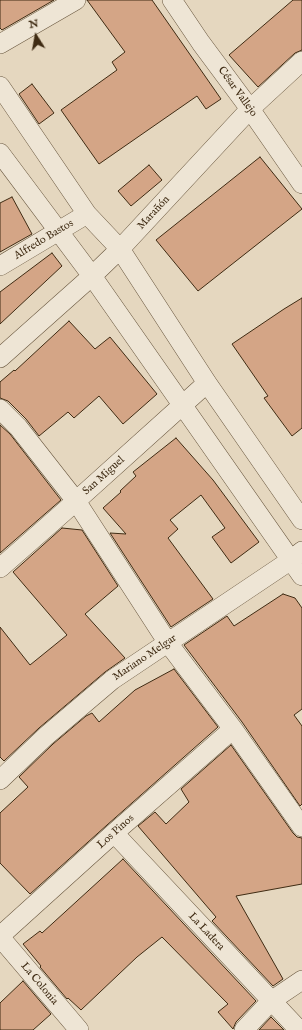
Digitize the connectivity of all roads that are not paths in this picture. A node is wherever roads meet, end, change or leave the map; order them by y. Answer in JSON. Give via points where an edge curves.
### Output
{"nodes":[{"id":1,"x":76,"y":0,"type":"edge"},
{"id":2,"x":172,"y":0,"type":"edge"},
{"id":3,"x":0,"y":44,"type":"edge"},
{"id":4,"x":302,"y":61,"type":"edge"},
{"id":5,"x":0,"y":86,"type":"edge"},
{"id":6,"x":250,"y":109,"type":"junction"},
{"id":7,"x":0,"y":153,"type":"edge"},
{"id":8,"x":302,"y":184,"type":"edge"},
{"id":9,"x":87,"y":214,"type":"junction"},
{"id":10,"x":60,"y":231,"type":"junction"},
{"id":11,"x":120,"y":249,"type":"junction"},
{"id":12,"x":0,"y":266,"type":"edge"},
{"id":13,"x":92,"y":276,"type":"junction"},
{"id":14,"x":0,"y":358,"type":"edge"},
{"id":15,"x":206,"y":383,"type":"junction"},
{"id":16,"x":183,"y":404,"type":"junction"},
{"id":17,"x":0,"y":409,"type":"edge"},
{"id":18,"x":76,"y":501,"type":"junction"},
{"id":19,"x":302,"y":520,"type":"edge"},
{"id":20,"x":296,"y":556,"type":"edge"},
{"id":21,"x":0,"y":568,"type":"edge"},
{"id":22,"x":302,"y":576,"type":"edge"},
{"id":23,"x":168,"y":643,"type":"junction"},
{"id":24,"x":233,"y":729,"type":"junction"},
{"id":25,"x":0,"y":780,"type":"edge"},
{"id":26,"x":302,"y":827,"type":"edge"},
{"id":27,"x":114,"y":833,"type":"junction"},
{"id":28,"x":0,"y":937,"type":"edge"},
{"id":29,"x":302,"y":980,"type":"edge"},
{"id":30,"x":271,"y":1001,"type":"junction"},
{"id":31,"x":79,"y":1030,"type":"edge"},
{"id":32,"x":244,"y":1030,"type":"edge"},
{"id":33,"x":299,"y":1030,"type":"edge"}],
"edges":[{"from":1,"to":3,"type":"street"},
{"from":2,"to":6,"type":"street","name":"César Vallejo"},
{"from":4,"to":6,"type":"street","name":"Marañón"},
{"from":5,"to":9,"type":"street"},
{"from":6,"to":8,"type":"street","name":"César Vallejo"},
{"from":6,"to":11,"type":"street","name":"Marañón"},
{"from":7,"to":10,"type":"street"},
{"from":9,"to":10,"type":"street","name":"Alfredo Bastos"},
{"from":9,"to":11,"type":"street"},
{"from":10,"to":12,"type":"street","name":"Alfredo Bastos"},
{"from":10,"to":13,"type":"street"},
{"from":11,"to":13,"type":"street","name":"Marañón"},
{"from":11,"to":15,"type":"street"},
{"from":13,"to":14,"type":"street","name":"Marañón"},
{"from":13,"to":16,"type":"street"},
{"from":15,"to":16,"type":"street","name":"San Miguel"},
{"from":15,"to":19,"type":"street"},
{"from":16,"to":18,"type":"street","name":"San Miguel"},
{"from":16,"to":20,"type":"street"},
{"from":17,"to":18,"type":"street","via":[[18,427]]},
{"from":18,"to":21,"type":"street","name":"San Miguel"},
{"from":18,"to":23,"type":"street"},
{"from":20,"to":22,"type":"street"},
{"from":20,"to":23,"type":"street","name":"Mariano Melgar"},
{"from":23,"to":24,"type":"street"},
{"from":23,"to":25,"type":"street","name":"Mariano Melgar","via":[[112,680],[46,736]]},
{"from":24,"to":26,"type":"street"},
{"from":24,"to":27,"type":"street","name":"Los Pinos"},
{"from":27,"to":28,"type":"street","name":"Los Pinos"},
{"from":27,"to":30,"type":"street","name":"La Ladera"},
{"from":28,"to":31,"type":"street","name":"La Colonia"},
{"from":29,"to":30,"type":"street"},
{"from":30,"to":32,"type":"street"},
{"from":30,"to":33,"type":"street","name":"La Ladera"}]}
